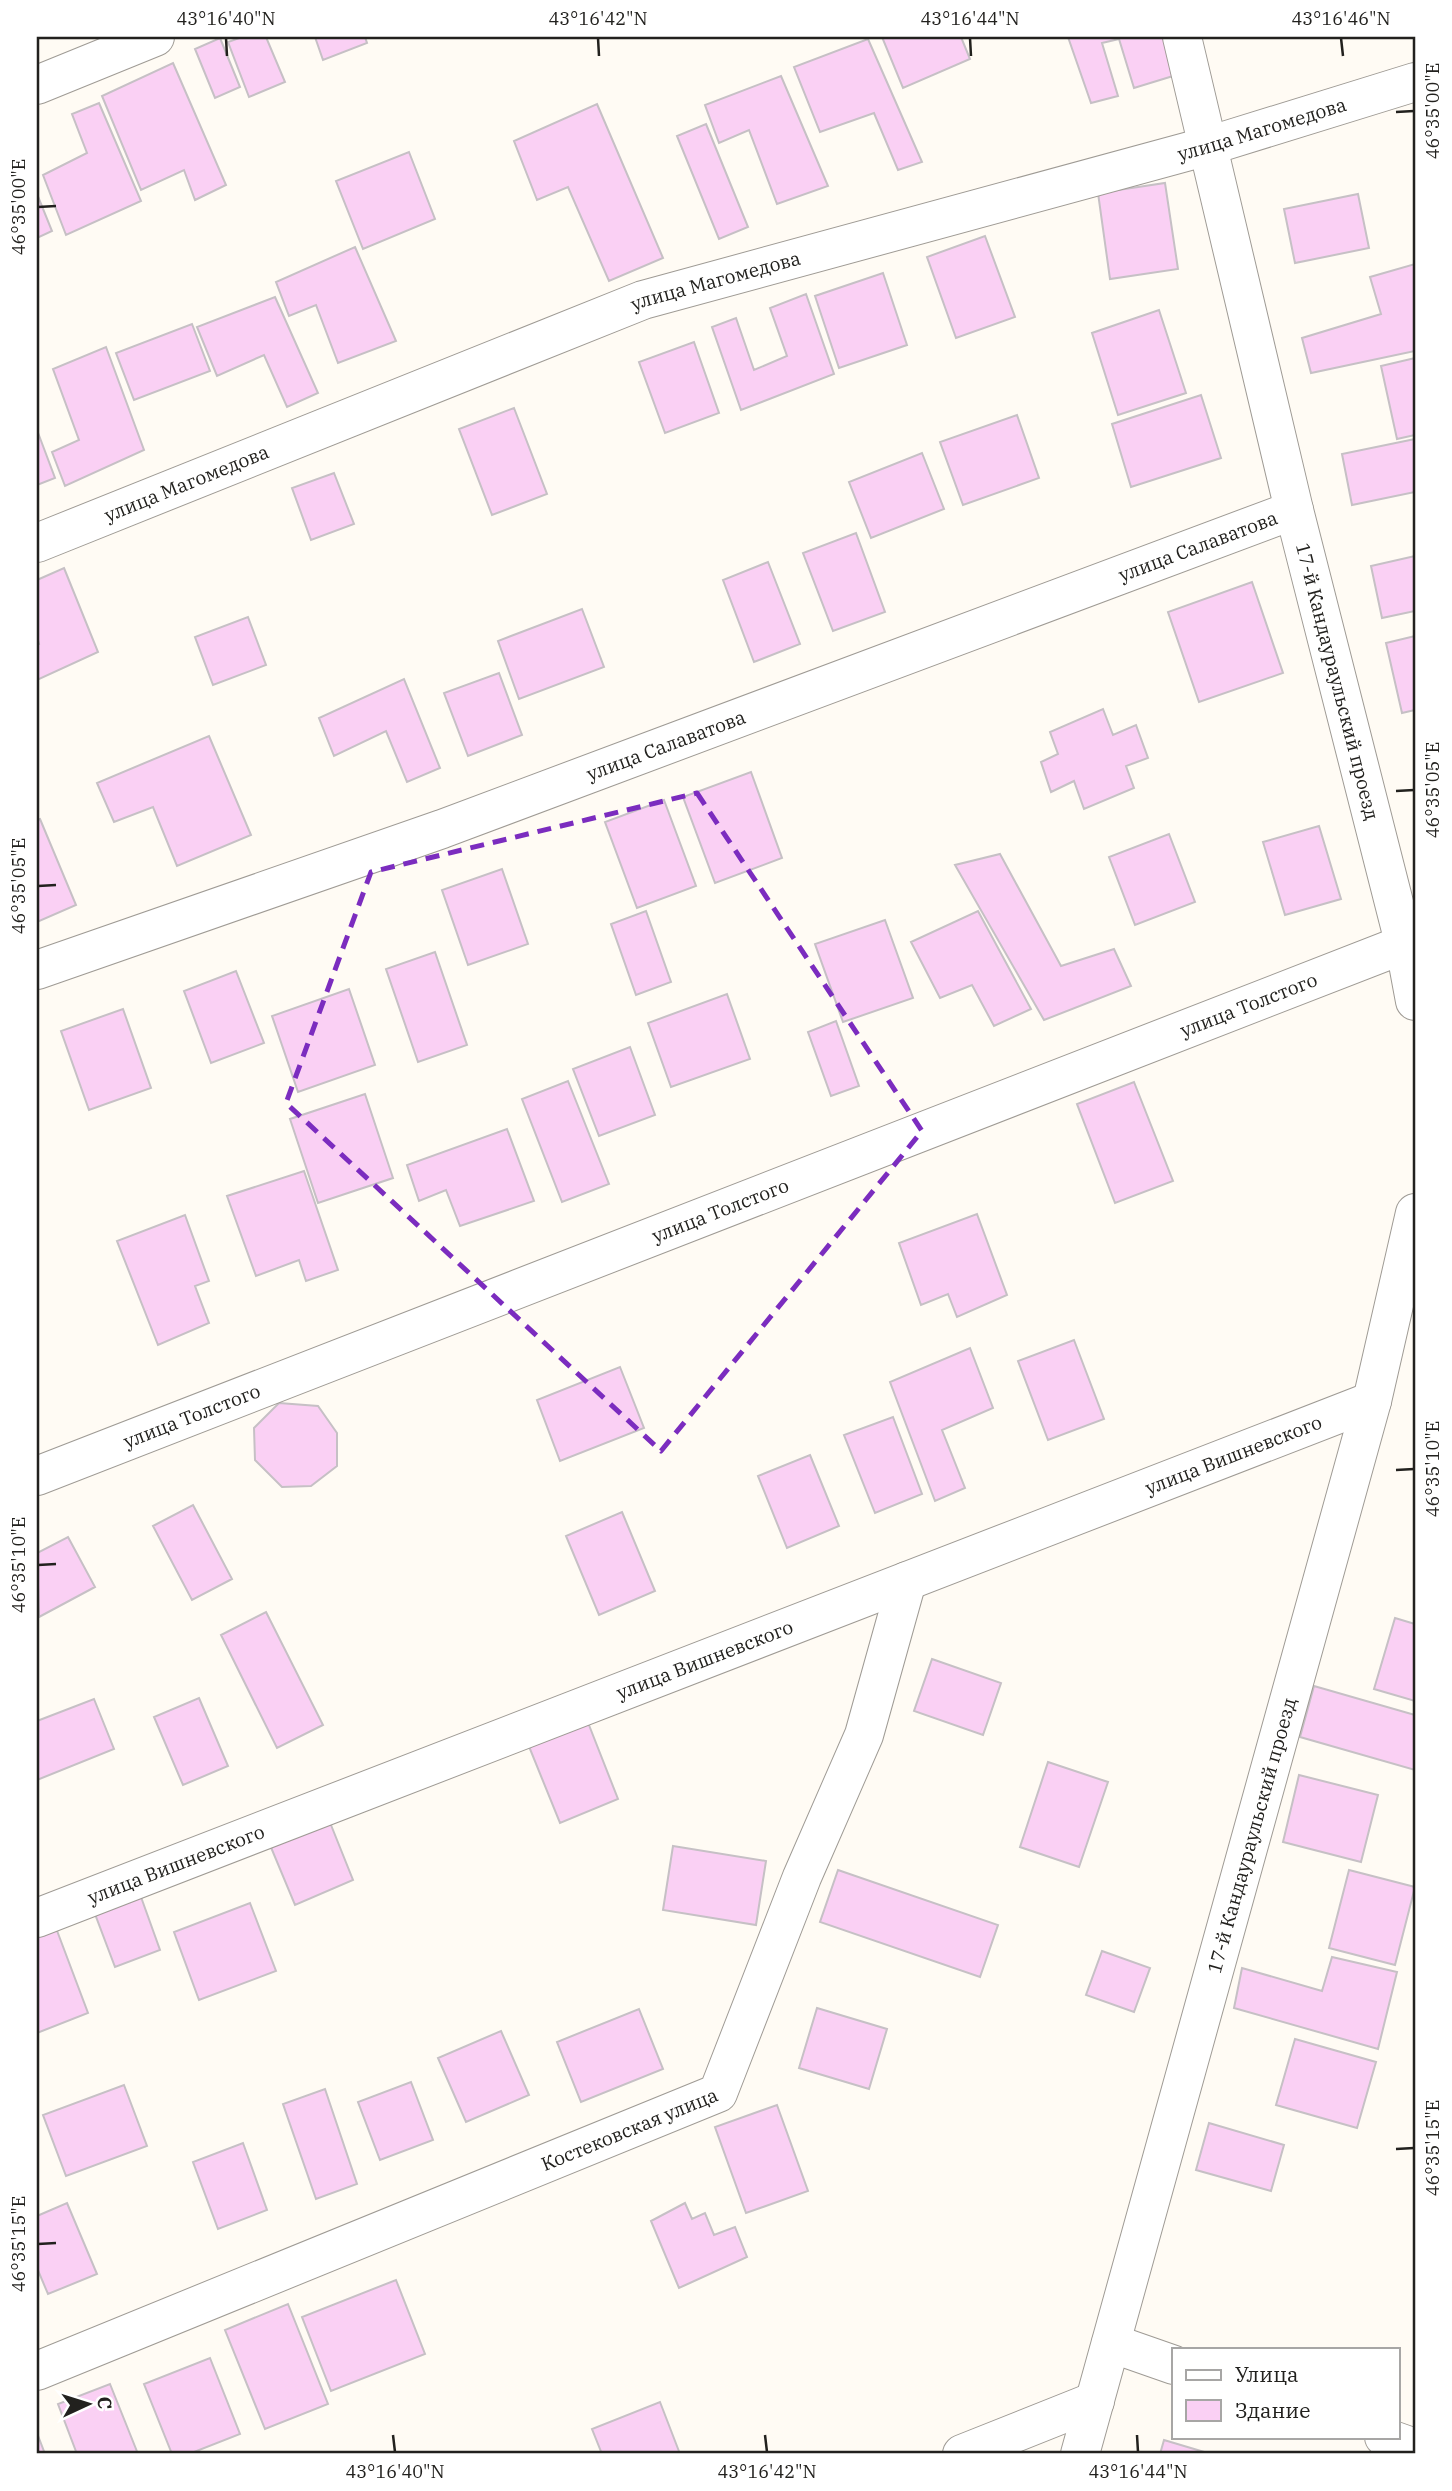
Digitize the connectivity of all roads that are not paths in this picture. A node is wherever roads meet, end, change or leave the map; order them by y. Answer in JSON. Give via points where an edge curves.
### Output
{"nodes":[{"id":1,"x":155,"y":37,"type":"edge"},
{"id":2,"x":1182,"y":37,"type":"edge"},
{"id":3,"x":1415,"y":82,"type":"edge"},
{"id":4,"x":37,"y":85,"type":"edge"},
{"id":5,"x":1208,"y":146,"type":"junction"},
{"id":6,"x":1294,"y":510,"type":"junction"},
{"id":7,"x":37,"y":543,"type":"edge"},
{"id":8,"x":1410,"y":941,"type":"edge"},
{"id":9,"x":37,"y":970,"type":"edge"},
{"id":10,"x":1415,"y":1001,"type":"edge"},
{"id":11,"x":1415,"y":1213,"type":"edge"},
{"id":12,"x":1372,"y":1401,"type":"junction"},
{"id":13,"x":37,"y":1476,"type":"edge"},
{"id":14,"x":908,"y":1581,"type":"junction"},
{"id":15,"x":37,"y":1918,"type":"edge"},
{"id":16,"x":1111,"y":2343,"type":"junction"},
{"id":17,"x":1172,"y":2364,"type":"edge"},
{"id":18,"x":37,"y":2371,"type":"edge"},
{"id":19,"x":1095,"y":2401,"type":"junction"},
{"id":20,"x":1387,"y":2438,"type":"edge"},
{"id":21,"x":1415,"y":2448,"type":"edge"},
{"id":22,"x":962,"y":2454,"type":"edge"},
{"id":23,"x":1080,"y":2454,"type":"edge"}],
"edges":[{"from":1,"to":4,"type":"street"},
{"from":2,"to":5,"type":"street","name":"17-й Кандаураульский проезд"},
{"from":3,"to":5,"type":"street","name":"улица Магомедова"},
{"from":5,"to":6,"type":"street","name":"17-й Кандаураульский проезд"},
{"from":5,"to":7,"type":"street","name":"улица Магомедова","via":[[643,300]]},
{"from":6,"to":8,"type":"street","name":"17-й Кандаураульский проезд"},
{"from":6,"to":9,"type":"street","name":"улица Салаватова","via":[[442,829]]},
{"from":8,"to":10,"type":"street","name":"17-й Кандаураульский проезд"},
{"from":8,"to":13,"type":"street","name":"улица Толстого"},
{"from":11,"to":12,"type":"street","name":"17-й Кандаураульский проезд"},
{"from":12,"to":14,"type":"street","name":"улица Вишневского"},
{"from":12,"to":16,"type":"street","name":"17-й Кандаураульский проезд"},
{"from":14,"to":15,"type":"street","name":"улица Вишневского"},
{"from":14,"to":18,"type":"street","name":"Костековская улица","via":[[864,1735],[802,1877],[718,2093]]},
{"from":16,"to":17,"type":"street"},
{"from":16,"to":19,"type":"street","name":"17-й Кандаураульский проезд"},
{"from":19,"to":22,"type":"street"},
{"from":19,"to":23,"type":"street","name":"17-й Кандаураульский проезд"},
{"from":20,"to":21,"type":"street"}]}
